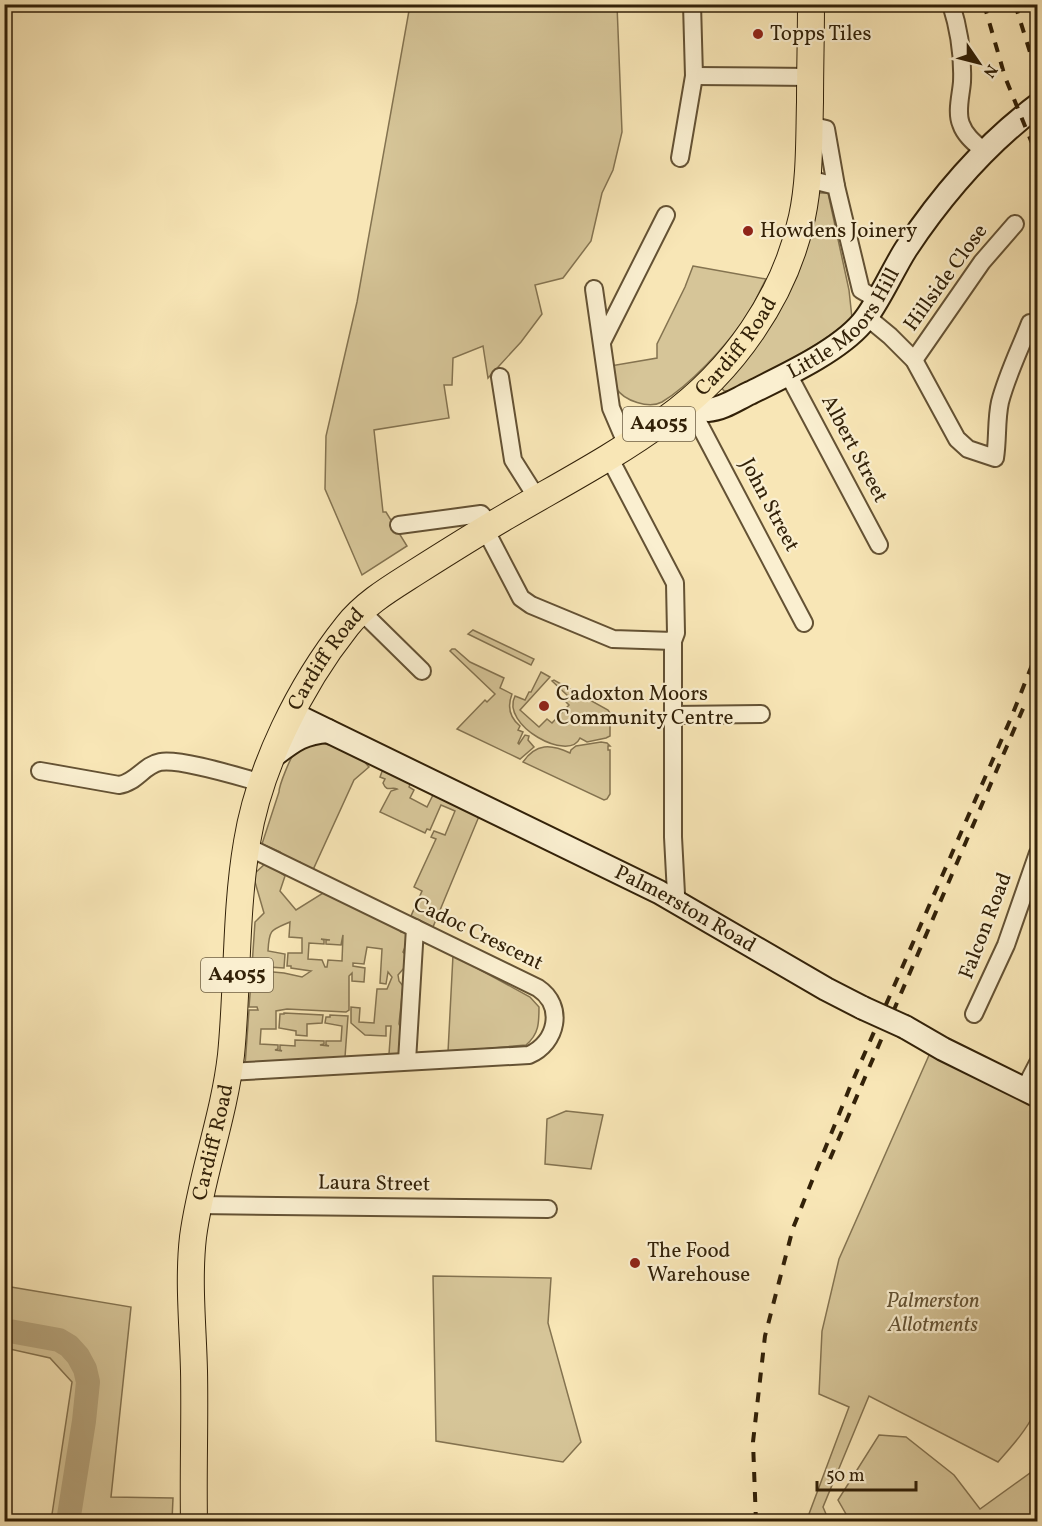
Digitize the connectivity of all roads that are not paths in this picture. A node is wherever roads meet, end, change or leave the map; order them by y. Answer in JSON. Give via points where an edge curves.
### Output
{"nodes":[{"id":1,"x":692,"y":4,"type":"edge"},
{"id":2,"x":811,"y":4,"type":"edge"},
{"id":3,"x":951,"y":4,"type":"edge"},
{"id":4,"x":694,"y":76,"type":"junction"},
{"id":5,"x":810,"y":77,"type":"junction"},
{"id":6,"x":1038,"y":105,"type":"edge"},
{"id":7,"x":809,"y":125,"type":"junction"},
{"id":8,"x":985,"y":152,"type":"junction"},
{"id":9,"x":680,"y":158,"type":"dead end"},
{"id":10,"x":808,"y":179,"type":"junction"},
{"id":11,"x":836,"y":186,"type":"junction"},
{"id":12,"x":666,"y":215,"type":"dead end"},
{"id":13,"x":1015,"y":224,"type":"dead end"},
{"id":14,"x":594,"y":289,"type":"dead end"},
{"id":15,"x":871,"y":308,"type":"junction"},
{"id":16,"x":1030,"y":323,"type":"dead end"},
{"id":17,"x":602,"y":342,"type":"junction"},
{"id":18,"x":914,"y":360,"type":"junction"},
{"id":19,"x":788,"y":374,"type":"junction"},
{"id":20,"x":500,"y":377,"type":"dead end"},
{"id":21,"x":692,"y":405,"type":"junction"},
{"id":22,"x":619,"y":451,"type":"junction"},
{"id":23,"x":537,"y":498,"type":"junction"},
{"id":24,"x":399,"y":525,"type":"dead end"},
{"id":25,"x":488,"y":527,"type":"junction"},
{"id":26,"x":879,"y":545,"type":"dead end"},
{"id":27,"x":361,"y":611,"type":"junction"},
{"id":28,"x":804,"y":623,"type":"dead end"},
{"id":29,"x":673,"y":640,"type":"junction"},
{"id":30,"x":422,"y":671,"type":"dead end"},
{"id":31,"x":293,"y":714,"type":"junction"},
{"id":32,"x":761,"y":714,"type":"dead end"},
{"id":33,"x":673,"y":715,"type":"junction"},
{"id":34,"x":328,"y":731,"type":"junction"},
{"id":35,"x":273,"y":756,"type":"junction"},
{"id":36,"x":40,"y":771,"type":"dead end"},
{"id":37,"x":262,"y":783,"type":"junction"},
{"id":38,"x":246,"y":846,"type":"junction"},
{"id":39,"x":1038,"y":853,"type":"edge"},
{"id":40,"x":674,"y":900,"type":"junction"},
{"id":41,"x":415,"y":928,"type":"junction"},
{"id":42,"x":974,"y":1014,"type":"dead end"},
{"id":43,"x":407,"y":1061,"type":"junction"},
{"id":44,"x":1038,"y":1063,"type":"edge"},
{"id":45,"x":228,"y":1072,"type":"junction"},
{"id":46,"x":1031,"y":1093,"type":"edge"},
{"id":47,"x":199,"y":1206,"type":"junction"},
{"id":48,"x":548,"y":1209,"type":"dead end"},
{"id":49,"x":193,"y":1520,"type":"edge"}],
"edges":[{"from":1,"to":4,"type":"street"},
{"from":2,"to":5,"type":"main road","name":"Cardiff Road","number":"A4055"},
{"from":3,"to":8,"type":"street","via":[[960,52],[959,120],[968,137]]},
{"from":4,"to":5,"type":"street"},
{"from":4,"to":9,"type":"street"},
{"from":5,"to":7,"type":"main road","name":"Cardiff Road","number":"A4055"},
{"from":6,"to":8,"type":"street","name":"Little Moors Hill"},
{"from":7,"to":10,"type":"main road","name":"Cardiff Road","number":"A4055"},
{"from":7,"to":11,"type":"street","name":"Hillside Close","via":[[826,129]]},
{"from":8,"to":15,"type":"street","name":"Little Moors Hill","via":[[937,206]]},
{"from":10,"to":11,"type":"street"},
{"from":10,"to":21,"type":"main road","name":"Cardiff Road","number":"A4055","via":[[797,239],[783,275],[749,335]]},
{"from":11,"to":15,"type":"street","name":"Hillside Close","via":[[861,290]]},
{"from":12,"to":17,"type":"street"},
{"from":13,"to":18,"type":"street","name":"Hillside Close","via":[[982,262]]},
{"from":14,"to":17,"type":"street"},
{"from":15,"to":18,"type":"street","name":"Hillside Close","via":[[890,336]]},
{"from":15,"to":19,"type":"street","name":"Little Moors Hill","via":[[855,330]]},
{"from":16,"to":18,"type":"street","name":"Hillside Close","via":[[1000,404],[995,458],[968,449],[957,439]]},
{"from":17,"to":22,"type":"street","via":[[611,408],[623,436]]},
{"from":19,"to":21,"type":"street","name":"Little Moors Hill","via":[[725,405],[705,410]]},
{"from":19,"to":26,"type":"street","name":"Albert Street"},
{"from":20,"to":23,"type":"street","via":[[513,460]]},
{"from":21,"to":22,"type":"main road","name":"Cardiff Road","number":"A4055"},
{"from":21,"to":28,"type":"street","name":"John Street"},
{"from":22,"to":23,"type":"main road","name":"Cardiff Road","number":"A4055"},
{"from":22,"to":29,"type":"street","via":[[675,583]]},
{"from":23,"to":25,"type":"main road","name":"Cardiff Road","number":"A4055"},
{"from":24,"to":25,"type":"street","via":[[481,513]]},
{"from":25,"to":27,"type":"main road","name":"Cardiff Road","number":"A4055"},
{"from":25,"to":29,"type":"street","via":[[521,598],[531,605],[613,639]]},
{"from":27,"to":30,"type":"street"},
{"from":27,"to":31,"type":"main road","name":"Cardiff Road","number":"A4055","via":[[321,665]]},
{"from":29,"to":33,"type":"street"},
{"from":31,"to":34,"type":"street","name":"Palmerston Road"},
{"from":31,"to":35,"type":"main road","name":"Cardiff Road","number":"A4055"},
{"from":32,"to":33,"type":"street"},
{"from":33,"to":40,"type":"street"},
{"from":34,"to":35,"type":"street","via":[[299,736]]},
{"from":34,"to":40,"type":"street","name":"Palmerston Road"},
{"from":35,"to":37,"type":"main road","name":"Cardiff Road","number":"A4055"},
{"from":36,"to":37,"type":"street","via":[[119,785],[130,782],[155,763],[167,761]]},
{"from":37,"to":38,"type":"main road","name":"Cardiff Road","number":"A4055"},
{"from":38,"to":41,"type":"street","name":"Cadoc Crescent"},
{"from":38,"to":45,"type":"main road","name":"Cardiff Road","number":"A4055"},
{"from":39,"to":42,"type":"street","name":"Falcon Road","via":[[1006,945]]},
{"from":40,"to":46,"type":"street","name":"Palmerston Road","bridge":true,"via":[[826,989]]},
{"from":41,"to":43,"type":"street"},
{"from":41,"to":43,"type":"street","name":"Cadoc Crescent","via":[[538,988],[551,998],[555,1016],[543,1046],[529,1055]]},
{"from":43,"to":45,"type":"street","name":"Cadoc Crescent"},
{"from":44,"to":46,"type":"street"},
{"from":45,"to":47,"type":"main road","name":"Cardiff Road","number":"A4055"},
{"from":47,"to":48,"type":"street","name":"Laura Street"},
{"from":47,"to":49,"type":"main road","name":"Cardiff Road","number":"A4055","via":[[192,1264]]}]}
